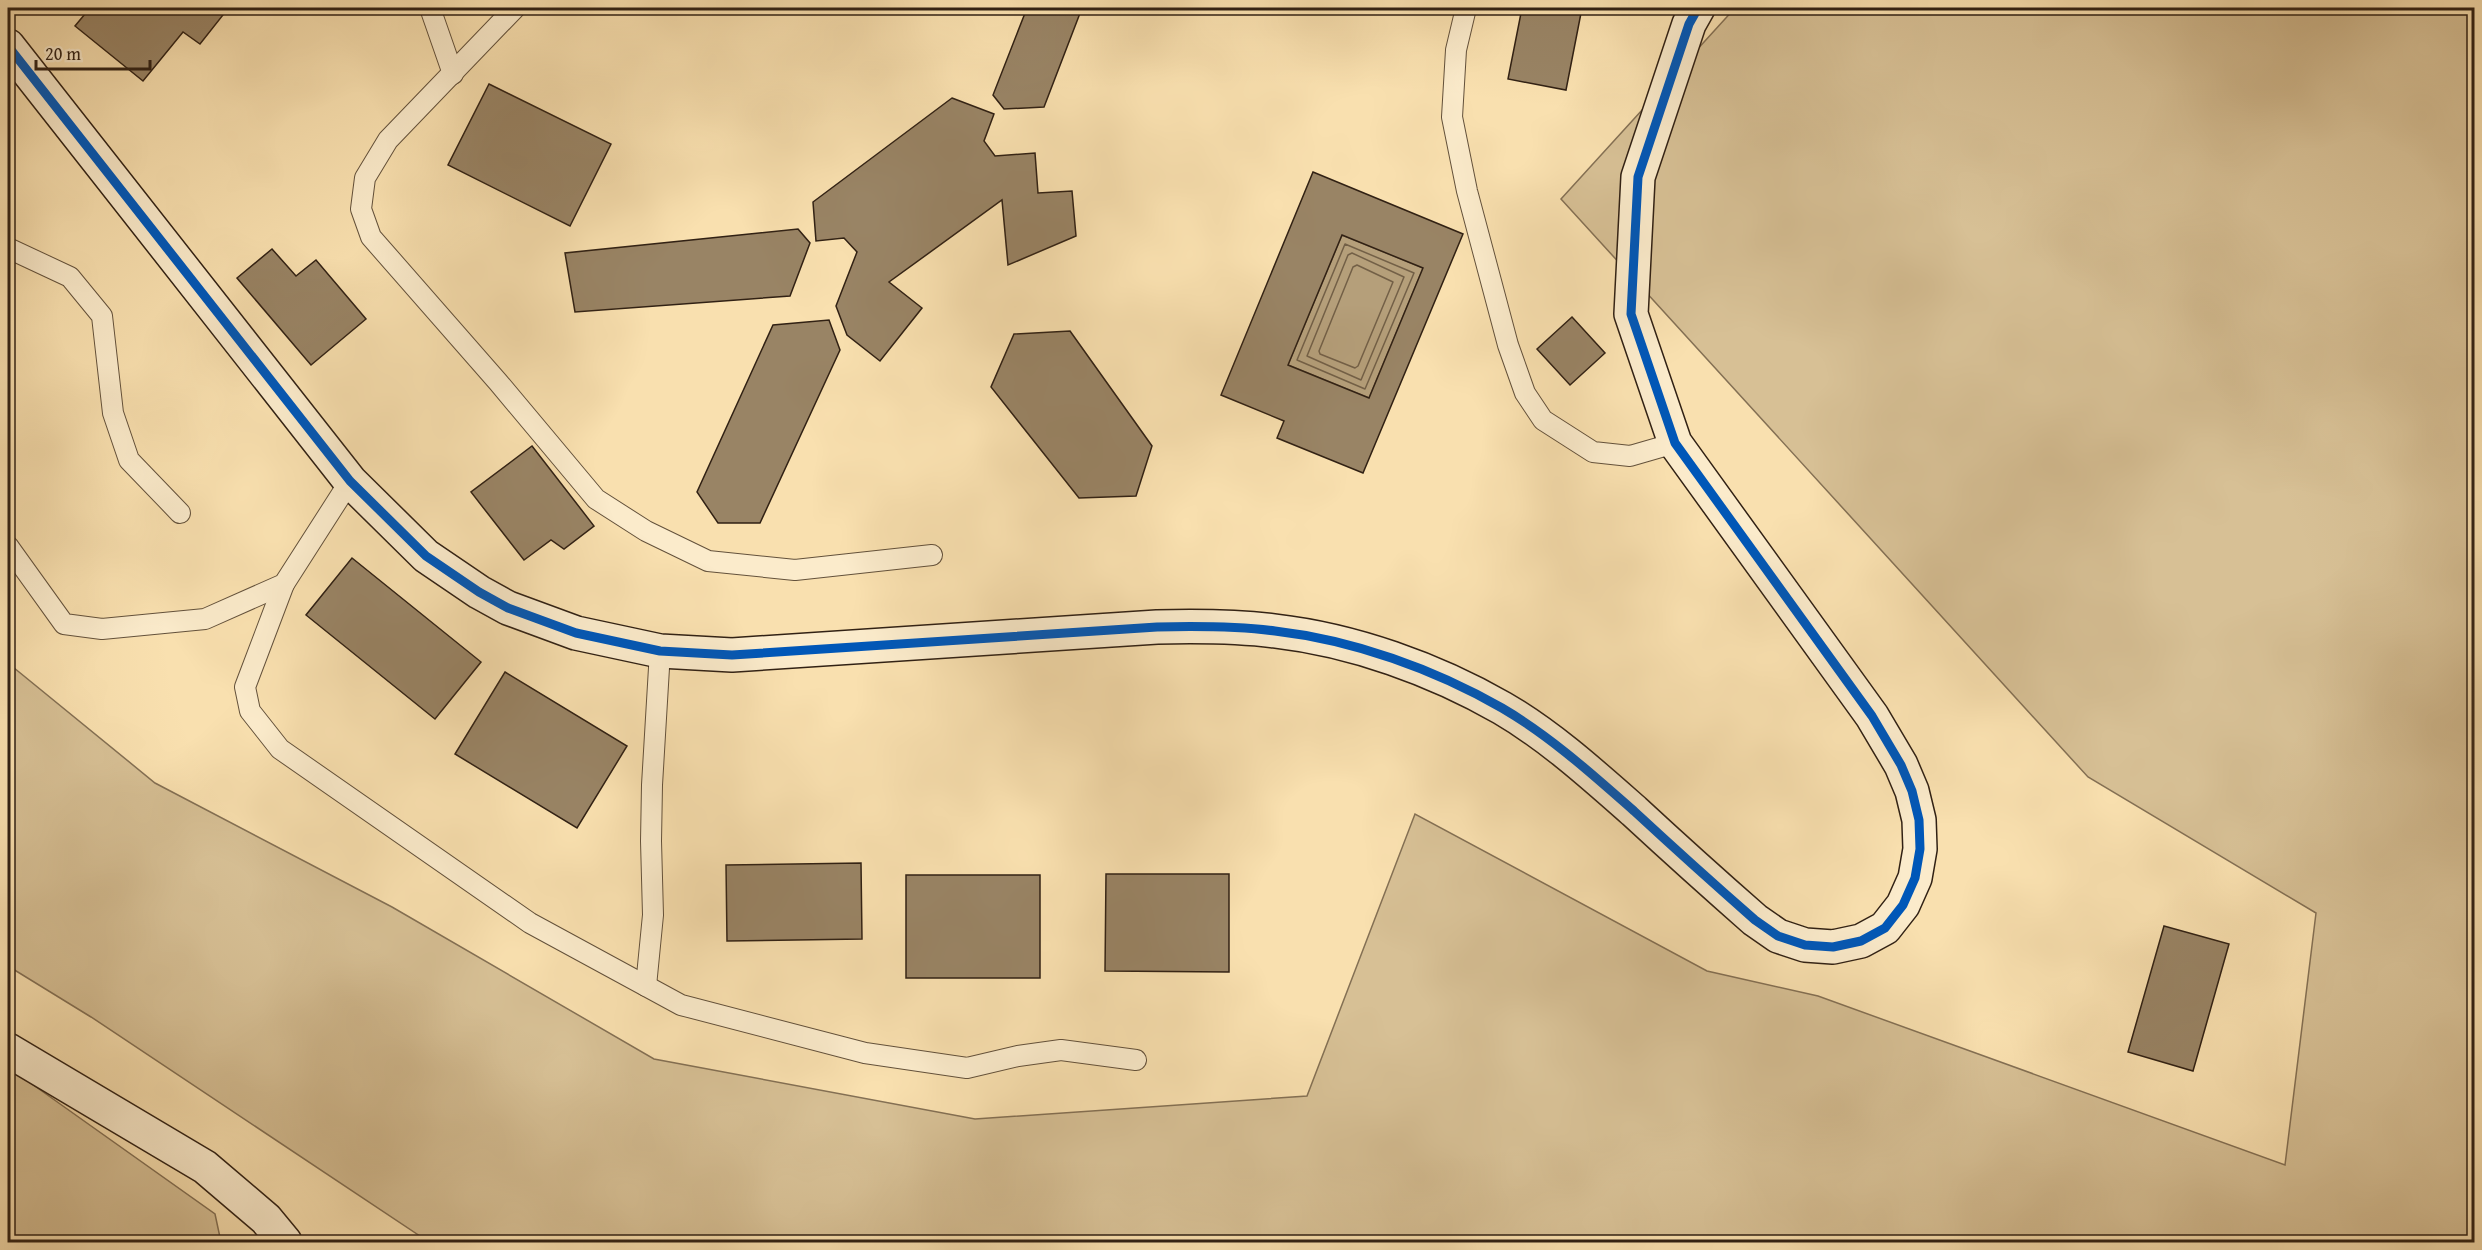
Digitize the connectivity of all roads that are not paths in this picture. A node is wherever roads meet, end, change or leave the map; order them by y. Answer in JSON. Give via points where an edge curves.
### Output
{"nodes":[{"id":1,"x":430,"y":8,"type":"edge"},
{"id":2,"x":515,"y":8,"type":"edge"},
{"id":3,"x":1466,"y":8,"type":"edge"},
{"id":4,"x":1698,"y":8,"type":"edge"},
{"id":5,"x":8,"y":46,"type":"edge"},
{"id":6,"x":453,"y":74,"type":"junction"},
{"id":7,"x":8,"y":248,"type":"edge"},
{"id":8,"x":1675,"y":443,"type":"junction"},
{"id":9,"x":350,"y":481,"type":"junction"},
{"id":10,"x":180,"y":513,"type":"dead end"},
{"id":11,"x":8,"y":546,"type":"edge"},
{"id":12,"x":932,"y":555,"type":"dead end"},
{"id":13,"x":284,"y":584,"type":"junction"},
{"id":14,"x":660,"y":651,"type":"junction"},
{"id":15,"x":646,"y":986,"type":"junction"},
{"id":16,"x":8,"y":1050,"type":"edge"},
{"id":17,"x":1136,"y":1060,"type":"dead end"},
{"id":18,"x":285,"y":1242,"type":"edge"}],
"edges":[{"from":1,"to":6,"type":"lane"},
{"from":2,"to":6,"type":"lane"},
{"from":3,"to":8,"type":"lane","via":[[1456,50],[1452,117],[1470,202],[1508,345],[1525,393],[1543,420],[1593,452],[1630,456]]},
{"from":4,"to":8,"type":"street","via":[[1689,24],[1638,177],[1631,314]]},
{"from":5,"to":9,"type":"street"},
{"from":6,"to":12,"type":"lane","via":[[388,140],[365,178],[361,209],[371,237],[596,499],[646,531],[708,561],[795,570]]},
{"from":7,"to":10,"type":"lane","via":[[70,277],[102,316],[112,413],[129,460]]},
{"from":8,"to":14,"type":"street","via":[[1872,716],[1912,791],[1919,820],[1915,878],[1903,905],[1885,928],[1861,941],[1833,947],[1805,945],[1778,936],[1755,920],[1598,779],[1502,708],[1405,663],[1335,642],[1277,631],[1217,626],[732,655]]},
{"from":9,"to":13,"type":"lane"},
{"from":9,"to":14,"type":"street","via":[[426,556],[508,608],[576,633]]},
{"from":11,"to":13,"type":"lane","via":[[64,624],[102,629],[205,619]]},
{"from":13,"to":15,"type":"lane","via":[[245,687],[250,711],[280,748],[530,923]]},
{"from":14,"to":15,"type":"lane","via":[[652,784],[653,915]]},
{"from":15,"to":17,"type":"lane","via":[[681,1005],[865,1053],[967,1068],[1061,1050]]},
{"from":16,"to":18,"type":"street","via":[[204,1167],[266,1219]]}]}
